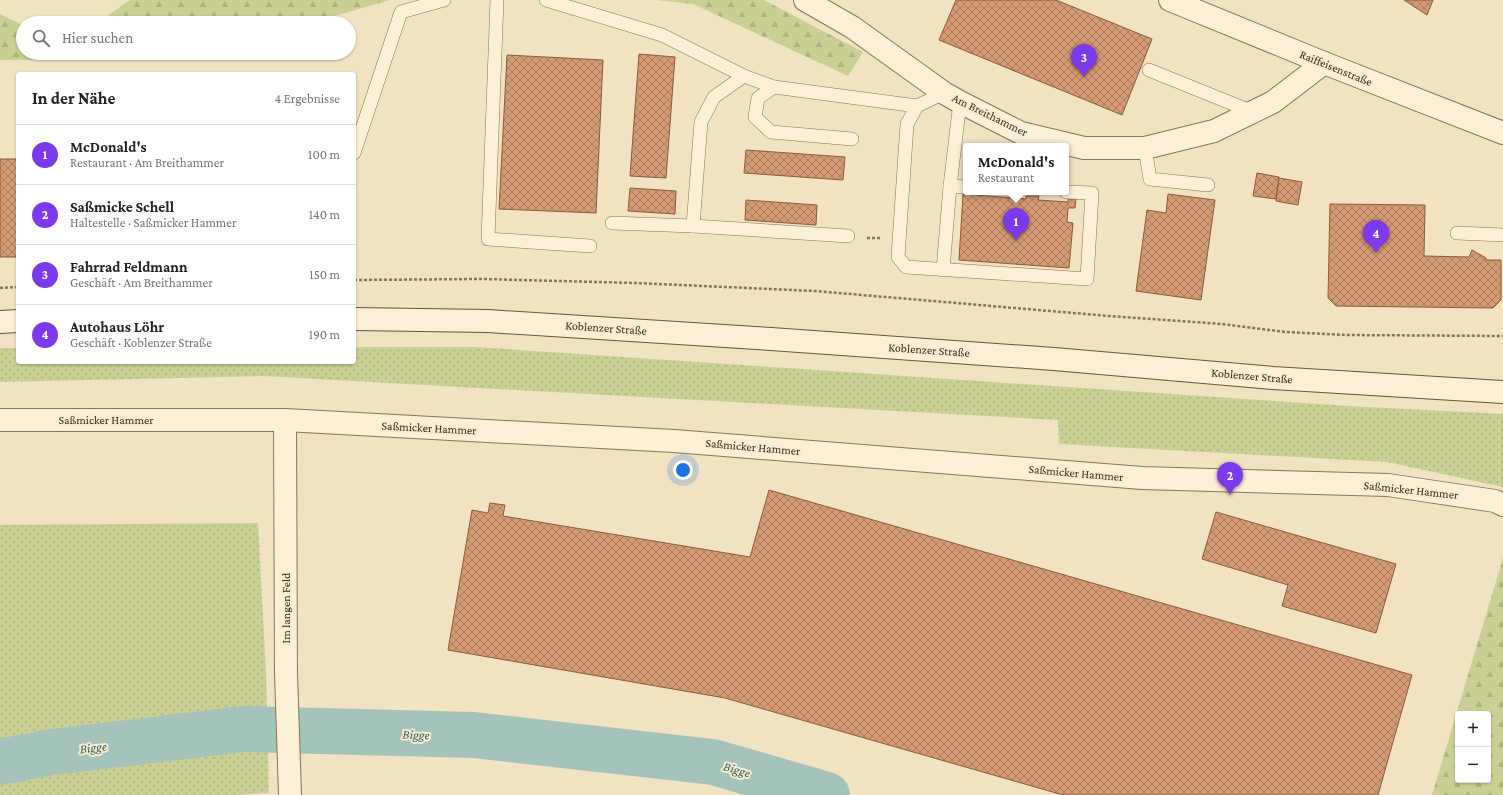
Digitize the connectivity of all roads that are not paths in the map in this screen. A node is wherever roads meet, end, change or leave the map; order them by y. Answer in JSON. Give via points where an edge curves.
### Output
{"nodes":[{"id":1,"x":444,"y":0,"type":"edge"},
{"id":2,"x":497,"y":0,"type":"edge"},
{"id":3,"x":546,"y":0,"type":"edge"},
{"id":4,"x":805,"y":0,"type":"edge"},
{"id":5,"x":1170,"y":0,"type":"edge"},
{"id":6,"x":1324,"y":63,"type":"junction"},
{"id":7,"x":1149,"y":70,"type":"dead end"},
{"id":8,"x":744,"y":76,"type":"junction"},
{"id":9,"x":774,"y":86,"type":"junction"},
{"id":10,"x":952,"y":97,"type":"junction"},
{"id":11,"x":917,"y":106,"type":"junction"},
{"id":12,"x":1253,"y":112,"type":"junction"},
{"id":13,"x":1503,"y":133,"type":"edge"},
{"id":14,"x":852,"y":139,"type":"dead end"},
{"id":15,"x":1063,"y":143,"type":"edge"},
{"id":16,"x":1069,"y":144,"type":"edge"},
{"id":17,"x":356,"y":147,"type":"edge"},
{"id":18,"x":1145,"y":148,"type":"junction"},
{"id":19,"x":1208,"y":185,"type":"dead end"},
{"id":20,"x":950,"y":186,"type":"junction"},
{"id":21,"x":963,"y":187,"type":"edge"},
{"id":22,"x":1069,"y":192,"type":"edge"},
{"id":23,"x":612,"y":223,"type":"dead end"},
{"id":24,"x":693,"y":226,"type":"junction"},
{"id":25,"x":1457,"y":233,"type":"dead end"},
{"id":26,"x":1503,"y":235,"type":"edge"},
{"id":27,"x":848,"y":236,"type":"dead end"},
{"id":28,"x":590,"y":246,"type":"dead end"},
{"id":29,"x":943,"y":270,"type":"junction"},
{"id":30,"x":356,"y":319,"type":"edge"},
{"id":31,"x":16,"y":321,"type":"edge"},
{"id":32,"x":0,"y":322,"type":"edge"},
{"id":33,"x":1503,"y":392,"type":"edge"},
{"id":34,"x":0,"y":420,"type":"edge"},
{"id":35,"x":285,"y":420,"type":"junction"},
{"id":36,"x":1503,"y":505,"type":"edge"},
{"id":37,"x":290,"y":787,"type":"edge"}],
"edges":[{"from":1,"to":17,"type":"lane","via":[[400,12]]},
{"from":2,"to":28,"type":"lane","via":[[488,239]]},
{"from":3,"to":8,"type":"lane","via":[[662,36]]},
{"from":4,"to":10,"type":"street","name":"Am Breithammer","via":[[852,27]]},
{"from":5,"to":6,"type":"street","name":"Raiffeisenstraße"},
{"from":6,"to":12,"type":"street","name":"Am Breithammer","via":[[1273,102]]},
{"from":6,"to":13,"type":"street","name":"Raiffeisenstraße"},
{"from":7,"to":12,"type":"lane"},
{"from":8,"to":9,"type":"lane"},
{"from":8,"to":24,"type":"lane","via":[[714,97],[701,122]]},
{"from":9,"to":11,"type":"lane"},
{"from":9,"to":14,"type":"lane","via":[[758,98],[755,117],[771,132]]},
{"from":10,"to":11,"type":"lane"},
{"from":10,"to":15,"type":"street","name":"Am Breithammer","via":[[1021,133]]},
{"from":10,"to":20,"type":"lane"},
{"from":11,"to":29,"type":"lane","via":[[907,124],[898,257],[906,267]]},
{"from":12,"to":18,"type":"street","name":"Am Breithammer","via":[[1214,131]]},
{"from":16,"to":18,"type":"street","name":"Am Breithammer","via":[[1084,148]]},
{"from":18,"to":19,"type":"lane","via":[[1150,179]]},
{"from":20,"to":21,"type":"lane"},
{"from":20,"to":29,"type":"lane"},
{"from":22,"to":29,"type":"lane","via":[[1092,193],[1087,279]]},
{"from":23,"to":24,"type":"lane"},
{"from":24,"to":27,"type":"lane"},
{"from":25,"to":26,"type":"lane"},
{"from":30,"to":33,"type":"street","name":"Koblenzer Straße","via":[[488,321],[763,338],[1273,378]]},
{"from":31,"to":32,"type":"street"},
{"from":34,"to":35,"type":"street","name":"Saßmicker Hammer"},
{"from":35,"to":36,"type":"street","name":"Saßmicker Hammer","via":[[674,441],[1142,478],[1388,485],[1494,501]]},
{"from":35,"to":37,"type":"street","name":"Im langen Feld","via":[[286,673]]}]}
